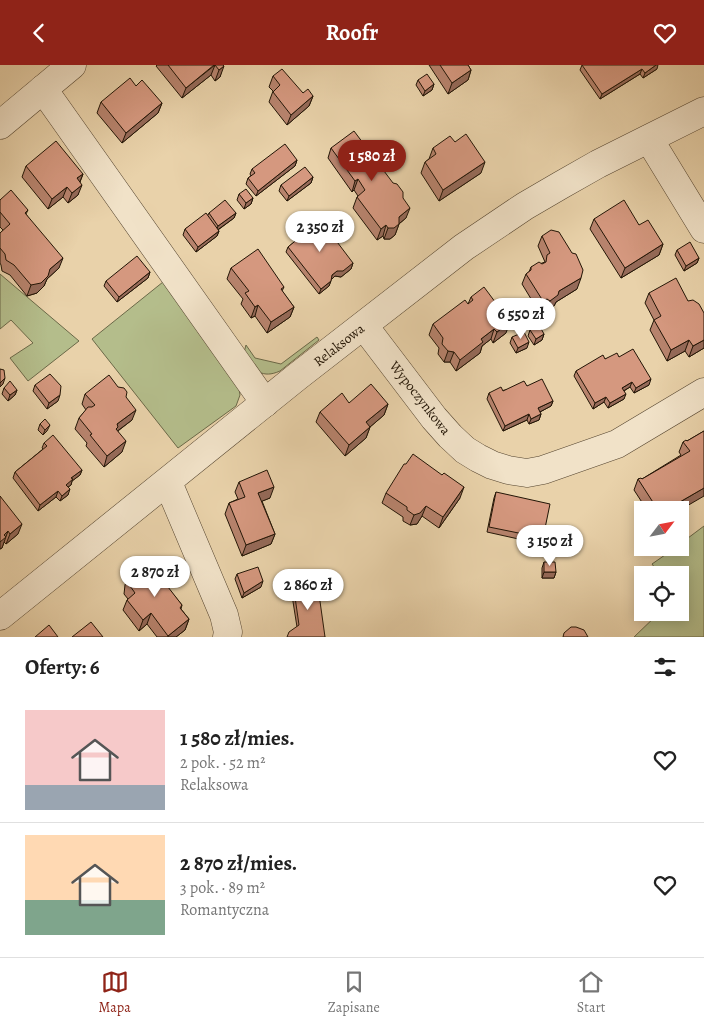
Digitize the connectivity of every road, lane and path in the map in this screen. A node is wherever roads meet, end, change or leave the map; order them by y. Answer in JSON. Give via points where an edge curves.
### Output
{"nodes":[{"id":1,"x":72,"y":65,"type":"edge"},
{"id":2,"x":43,"y":89,"type":"junction"},
{"id":3,"x":704,"y":111,"type":"edge"},
{"id":4,"x":0,"y":125,"type":"edge"},
{"id":5,"x":649,"y":139,"type":"junction"},
{"id":6,"x":704,"y":229,"type":"edge"},
{"id":7,"x":364,"y":326,"type":"junction"},
{"id":8,"x":704,"y":392,"type":"edge"},
{"id":9,"x":265,"y":403,"type":"junction"},
{"id":10,"x":165,"y":484,"type":"junction"},
{"id":11,"x":0,"y":616,"type":"edge"},
{"id":12,"x":227,"y":637,"type":"edge"}],
"edges":[{"from":1,"to":2,"type":"street"},
{"from":2,"to":4,"type":"street"},
{"from":2,"to":9,"type":"street"},
{"from":3,"to":5,"type":"street","name":"Relaksowa"},
{"from":5,"to":6,"type":"street"},
{"from":5,"to":7,"type":"street","name":"Relaksowa","via":[[525,206],[464,247]]},
{"from":7,"to":8,"type":"street","name":"Wypoczynkowa","via":[[450,436],[465,450],[508,470],[527,473],[543,470],[617,444]]},
{"from":7,"to":9,"type":"street","name":"Relaksowa"},
{"from":9,"to":10,"type":"street","name":"Relaksowa"},
{"from":10,"to":11,"type":"street","name":"Relaksowa"},
{"from":10,"to":12,"type":"street","via":[[172,492],[224,615]]}]}
